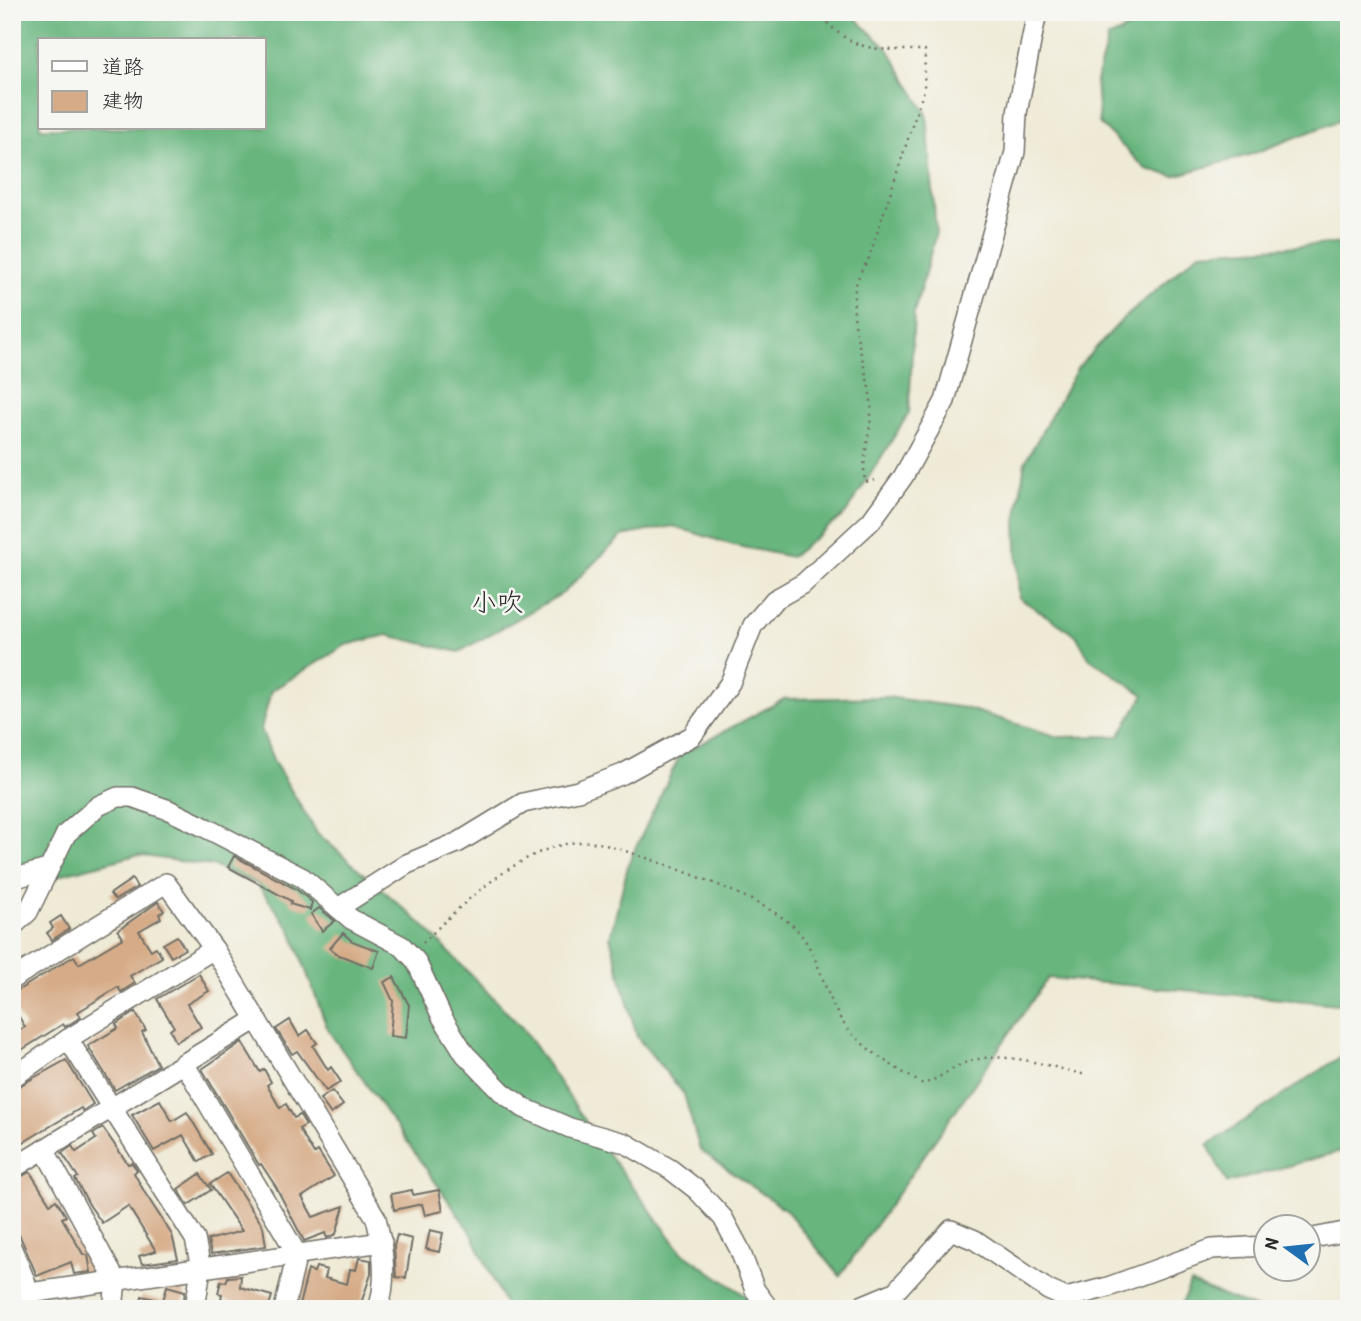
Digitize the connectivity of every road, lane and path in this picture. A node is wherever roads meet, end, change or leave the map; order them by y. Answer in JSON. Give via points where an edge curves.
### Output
{"nodes":[{"id":1,"x":818,"y":12,"type":"edge"},
{"id":2,"x":1037,"y":12,"type":"edge"},
{"id":3,"x":882,"y":480,"type":"dead end"},
{"id":4,"x":48,"y":869,"type":"junction"},
{"id":5,"x":12,"y":878,"type":"edge"},
{"id":6,"x":338,"y":908,"type":"junction"},
{"id":7,"x":12,"y":926,"type":"edge"},
{"id":8,"x":214,"y":949,"type":"junction"},
{"id":9,"x":411,"y":956,"type":"junction"},
{"id":10,"x":12,"y":979,"type":"edge"},
{"id":11,"x":255,"y":1020,"type":"junction"},
{"id":12,"x":68,"y":1039,"type":"junction"},
{"id":13,"x":184,"y":1063,"type":"junction"},
{"id":14,"x":1086,"y":1075,"type":"dead end"},
{"id":15,"x":12,"y":1078,"type":"edge"},
{"id":16,"x":111,"y":1108,"type":"junction"},
{"id":17,"x":44,"y":1149,"type":"junction"},
{"id":18,"x":12,"y":1169,"type":"edge"},
{"id":19,"x":1349,"y":1231,"type":"edge"},
{"id":20,"x":1322,"y":1236,"type":"edge"},
{"id":21,"x":382,"y":1242,"type":"junction"},
{"id":22,"x":1252,"y":1247,"type":"edge"},
{"id":23,"x":12,"y":1249,"type":"edge"},
{"id":24,"x":297,"y":1254,"type":"junction"},
{"id":25,"x":201,"y":1268,"type":"junction"},
{"id":26,"x":116,"y":1281,"type":"junction"},
{"id":27,"x":30,"y":1301,"type":"edge"},
{"id":28,"x":113,"y":1309,"type":"edge"},
{"id":29,"x":195,"y":1309,"type":"edge"},
{"id":30,"x":284,"y":1309,"type":"edge"},
{"id":31,"x":378,"y":1309,"type":"edge"},
{"id":32,"x":769,"y":1309,"type":"edge"},
{"id":33,"x":854,"y":1309,"type":"edge"}],
"edges":[{"from":1,"to":3,"type":"path","via":[[835,34],[847,41],[885,50],[925,50],[924,90],[890,200],[862,268],[854,314],[871,402],[865,482]]},
{"from":2,"to":6,"type":"street","via":[[1017,113],[1015,152],[946,401],[871,521],[804,583],[774,600],[753,625],[730,683],[692,736],[623,774],[578,791],[523,803],[459,842],[407,864]]},
{"from":4,"to":5,"type":"street"},
{"from":4,"to":6,"type":"street","via":[[66,834],[98,806],[118,797],[132,797],[169,810],[303,878]]},
{"from":4,"to":7,"type":"street","via":[[28,912]]},
{"from":6,"to":9,"type":"street"},
{"from":8,"to":10,"type":"street","via":[[166,883]]},
{"from":8,"to":11,"type":"street"},
{"from":8,"to":12,"type":"street"},
{"from":9,"to":14,"type":"path","via":[[488,883],[549,849],[579,839],[733,891],[783,918],[814,954],[840,1018],[855,1036],[923,1084],[967,1062],[994,1059]]},
{"from":9,"to":32,"type":"street","via":[[466,1054],[502,1092],[524,1108],[570,1128],[625,1143],[697,1190],[723,1218],[755,1290]]},
{"from":11,"to":13,"type":"street"},
{"from":11,"to":21,"type":"street","via":[[363,1192]]},
{"from":12,"to":15,"type":"street"},
{"from":12,"to":16,"type":"street"},
{"from":13,"to":16,"type":"street"},
{"from":13,"to":24,"type":"street"},
{"from":16,"to":17,"type":"street"},
{"from":16,"to":25,"type":"street","via":[[195,1240]]},
{"from":17,"to":18,"type":"street"},
{"from":17,"to":26,"type":"street"},
{"from":19,"to":20,"type":"street"},
{"from":21,"to":24,"type":"street"},
{"from":21,"to":31,"type":"street","via":[[383,1293]]},
{"from":22,"to":33,"type":"street","via":[[1212,1249],[1066,1298],[975,1240],[951,1230],[895,1292]]},
{"from":23,"to":27,"type":"street"},
{"from":24,"to":25,"type":"street"},
{"from":24,"to":30,"type":"street"},
{"from":25,"to":26,"type":"street"},
{"from":25,"to":29,"type":"street"},
{"from":26,"to":27,"type":"street"},
{"from":26,"to":28,"type":"street"}]}
